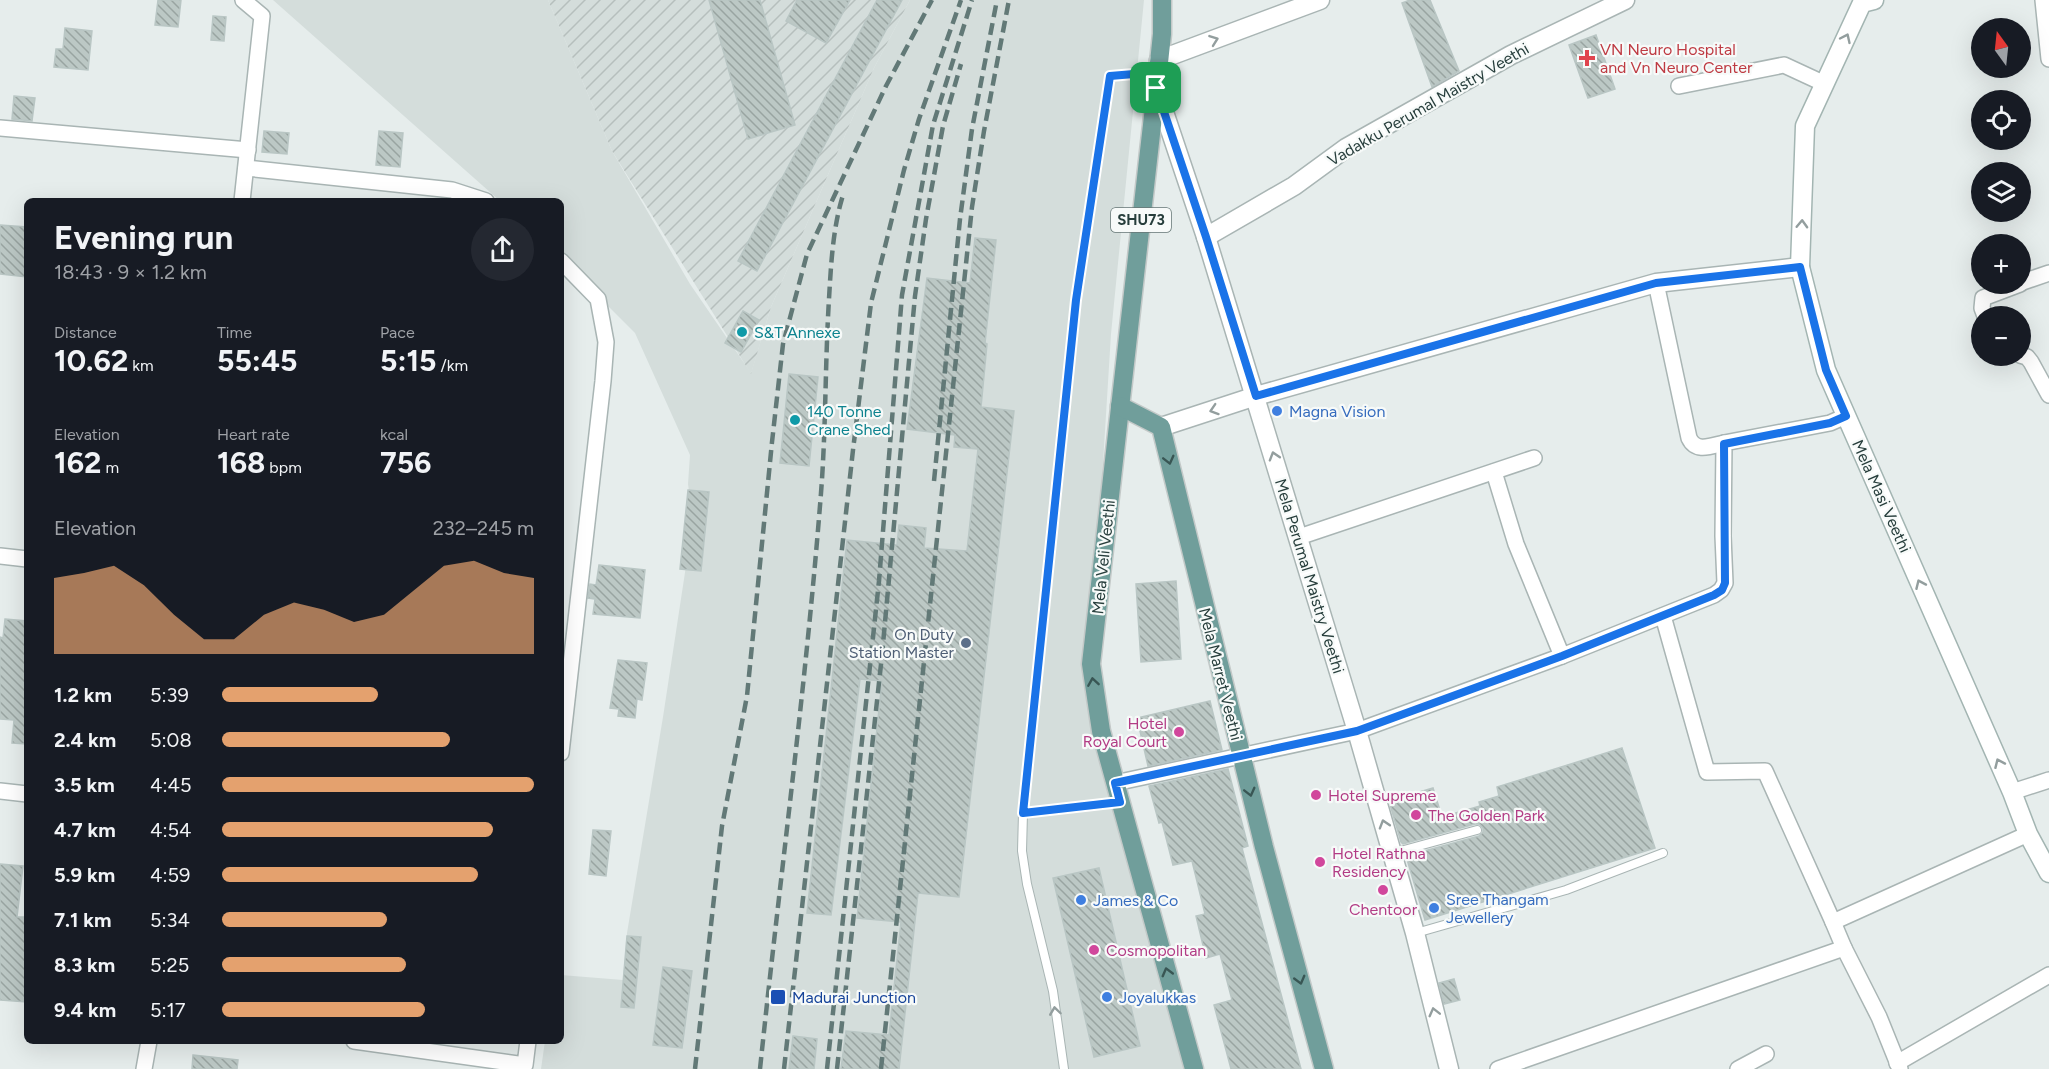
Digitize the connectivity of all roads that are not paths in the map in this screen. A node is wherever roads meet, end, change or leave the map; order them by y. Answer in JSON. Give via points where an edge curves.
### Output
{"nodes":[{"id":1,"x":243,"y":0,"type":"edge"},
{"id":2,"x":1162,"y":0,"type":"edge"},
{"id":3,"x":1174,"y":0,"type":"edge"},
{"id":4,"x":1320,"y":0,"type":"edge"},
{"id":5,"x":1625,"y":0,"type":"edge"},
{"id":6,"x":2043,"y":0,"type":"edge"},
{"id":7,"x":1866,"y":1,"type":"edge"},
{"id":8,"x":1162,"y":34,"type":"junction"},
{"id":9,"x":2049,"y":59,"type":"edge"},
{"id":10,"x":1158,"y":74,"type":"junction"},
{"id":11,"x":1825,"y":84,"type":"junction"},
{"id":12,"x":1679,"y":86,"type":"dead end"},
{"id":13,"x":0,"y":128,"type":"edge"},
{"id":14,"x":248,"y":150,"type":"junction"},
{"id":15,"x":246,"y":168,"type":"junction"},
{"id":16,"x":242,"y":198,"type":"edge"},
{"id":17,"x":477,"y":198,"type":"edge"},
{"id":18,"x":1206,"y":237,"type":"junction"},
{"id":19,"x":564,"y":264,"type":"edge"},
{"id":20,"x":1800,"y":267,"type":"junction"},
{"id":21,"x":2049,"y":273,"type":"edge"},
{"id":22,"x":2031,"y":280,"type":"edge"},
{"id":23,"x":1656,"y":283,"type":"junction"},
{"id":24,"x":1994,"y":294,"type":"edge"},
{"id":25,"x":1982,"y":306,"type":"edge"},
{"id":26,"x":2031,"y":362,"type":"edge"},
{"id":27,"x":2049,"y":395,"type":"edge"},
{"id":28,"x":1256,"y":396,"type":"junction"},
{"id":29,"x":1120,"y":406,"type":"junction"},
{"id":30,"x":1846,"y":416,"type":"junction"},
{"id":31,"x":1161,"y":427,"type":"junction"},
{"id":32,"x":1724,"y":444,"type":"junction"},
{"id":33,"x":1534,"y":458,"type":"dead end"},
{"id":34,"x":1494,"y":472,"type":"junction"},
{"id":35,"x":1299,"y":537,"type":"junction"},
{"id":36,"x":0,"y":556,"type":"edge"},
{"id":37,"x":24,"y":559,"type":"edge"},
{"id":38,"x":1663,"y":616,"type":"junction"},
{"id":39,"x":568,"y":627,"type":"edge"},
{"id":40,"x":1562,"y":656,"type":"junction"},
{"id":41,"x":564,"y":699,"type":"edge"},
{"id":42,"x":1357,"y":731,"type":"junction"},
{"id":43,"x":1241,"y":755,"type":"junction"},
{"id":44,"x":2049,"y":780,"type":"edge"},
{"id":45,"x":1115,"y":783,"type":"junction"},
{"id":46,"x":0,"y":791,"type":"edge"},
{"id":47,"x":2012,"y":792,"type":"junction"},
{"id":48,"x":24,"y":794,"type":"edge"},
{"id":49,"x":1120,"y":802,"type":"junction"},
{"id":50,"x":1023,"y":813,"type":"junction"},
{"id":51,"x":1477,"y":830,"type":"dead end"},
{"id":52,"x":2028,"y":834,"type":"junction"},
{"id":53,"x":1393,"y":853,"type":"junction"},
{"id":54,"x":1663,"y":853,"type":"dead end"},
{"id":55,"x":2049,"y":873,"type":"edge"},
{"id":56,"x":1833,"y":922,"type":"junction"},
{"id":57,"x":1415,"y":933,"type":"junction"},
{"id":58,"x":1844,"y":948,"type":"junction"},
{"id":59,"x":2049,"y":975,"type":"edge"},
{"id":60,"x":148,"y":1044,"type":"edge"},
{"id":61,"x":374,"y":1044,"type":"edge"},
{"id":62,"x":528,"y":1044,"type":"edge"},
{"id":63,"x":1766,"y":1054,"type":"dead end"},
{"id":64,"x":1898,"y":1066,"type":"edge"},
{"id":65,"x":525,"y":1067,"type":"edge"},
{"id":66,"x":144,"y":1069,"type":"edge"},
{"id":67,"x":1064,"y":1069,"type":"edge"},
{"id":68,"x":1194,"y":1069,"type":"edge"},
{"id":69,"x":1324,"y":1069,"type":"edge"},
{"id":70,"x":1449,"y":1069,"type":"edge"},
{"id":71,"x":1498,"y":1069,"type":"edge"},
{"id":72,"x":1738,"y":1069,"type":"edge"}],
"edges":[{"from":1,"to":14,"type":"street","via":[[262,16]]},
{"from":2,"to":8,"type":"main road","name":"Mela Veli Veethi","number":"SHU73"},
{"from":3,"to":8,"type":"main road","name":"Mela Veli Veethi","number":"SHU73"},
{"from":10,"to":4,"type":"street","one_way":true},
{"from":5,"to":18,"type":"street","name":"Vadakku Perumal Maistry Veethi","via":[[1512,55],[1367,136],[1294,186]]},
{"from":6,"to":9,"type":"street"},
{"from":11,"to":7,"type":"street","name":"Mela Masi Veethi","one_way":true},
{"from":8,"to":10,"type":"main road","name":"Mela Veli Veethi","number":"SHU73"},
{"from":10,"to":18,"type":"street","name":"Mela Perumal Maistry Veethi"},
{"from":10,"to":29,"type":"main road","name":"Mela Veli Veethi","number":"SHU73"},
{"from":10,"to":50,"type":"lane","via":[[1110,76],[1076,300]]},
{"from":11,"to":12,"type":"street","via":[[1784,64]]},
{"from":20,"to":11,"type":"street","name":"Mela Masi Veethi","one_way":true,"via":[[1805,126]]},
{"from":13,"to":14,"type":"street"},
{"from":14,"to":15,"type":"street"},
{"from":15,"to":16,"type":"street"},
{"from":15,"to":17,"type":"street","via":[[452,190]]},
{"from":18,"to":28,"type":"street","name":"Mela Perumal Maistry Veethi"},
{"from":19,"to":39,"type":"street","via":[[598,299],[606,342]]},
{"from":20,"to":23,"type":"street"},
{"from":20,"to":30,"type":"street","name":"Mela Masi Veethi","via":[[1826,370]]},
{"from":21,"to":22,"type":"street"},
{"from":23,"to":28,"type":"street"},
{"from":23,"to":32,"type":"street","via":[[1689,438],[1696,447]]},
{"from":24,"to":25,"type":"street","via":[[1983,298]]},
{"from":26,"to":27,"type":"street"},
{"from":28,"to":31,"type":"street","one_way":true},
{"from":35,"to":28,"type":"street","name":"Mela Perumal Maistry Veethi","one_way":true},
{"from":29,"to":31,"type":"main road"},
{"from":45,"to":29,"type":"main road","name":"Mela Veli Veethi","number":"SHU73","one_way":true,"via":[[1101,731],[1091,664]]},
{"from":30,"to":32,"type":"street","via":[[1830,423]]},
{"from":47,"to":30,"type":"street","name":"Mela Masi Veethi","one_way":true},
{"from":31,"to":43,"type":"main road","name":"Mela Marret Veethi","one_way":true},
{"from":32,"to":38,"type":"street","via":[[1725,583],[1714,595]]},
{"from":33,"to":34,"type":"street"},
{"from":34,"to":35,"type":"street"},
{"from":34,"to":40,"type":"street","via":[[1516,544]]},
{"from":35,"to":42,"type":"street","name":"Mela Perumal Maistry Veethi"},
{"from":36,"to":37,"type":"street"},
{"from":38,"to":40,"type":"street"},
{"from":38,"to":56,"type":"street","via":[[1707,772],[1766,771]]},
{"from":39,"to":41,"type":"street"},
{"from":40,"to":42,"type":"street"},
{"from":42,"to":43,"type":"street"},
{"from":53,"to":42,"type":"street","name":"Mela Perumal Maistry Veethi","one_way":true},
{"from":43,"to":45,"type":"street"},
{"from":43,"to":69,"type":"main road","name":"Mela Marret Veethi","one_way":true},
{"from":44,"to":47,"type":"street"},
{"from":45,"to":49,"type":"main road","name":"Mela Veli Veethi","number":"SHU73"},
{"from":46,"to":48,"type":"street"},
{"from":47,"to":52,"type":"street","name":"Mela Masi Veethi"},
{"from":49,"to":50,"type":"lane"},
{"from":68,"to":49,"type":"main road","name":"Mela Veli Veethi","number":"SHU73","one_way":true},
{"from":67,"to":50,"type":"lane","one_way":true,"via":[[1053,991],[1022,851]]},
{"from":51,"to":53,"type":"lane"},
{"from":52,"to":55,"type":"street","name":"Mela Masi Veethi"},
{"from":52,"to":56,"type":"street"},
{"from":53,"to":57,"type":"street","name":"Mela Perumal Maistry Veethi"},
{"from":54,"to":57,"type":"lane","via":[[1566,890]]},
{"from":56,"to":58,"type":"street"},
{"from":70,"to":57,"type":"street","name":"Mela Perumal Maistry Veethi","one_way":true},
{"from":58,"to":64,"type":"street","via":[[1879,1017]]},
{"from":58,"to":71,"type":"street"},
{"from":59,"to":64,"type":"street"},
{"from":60,"to":66,"type":"street"},
{"from":61,"to":65,"type":"street"},
{"from":62,"to":65,"type":"street"},
{"from":63,"to":72,"type":"street"}]}
